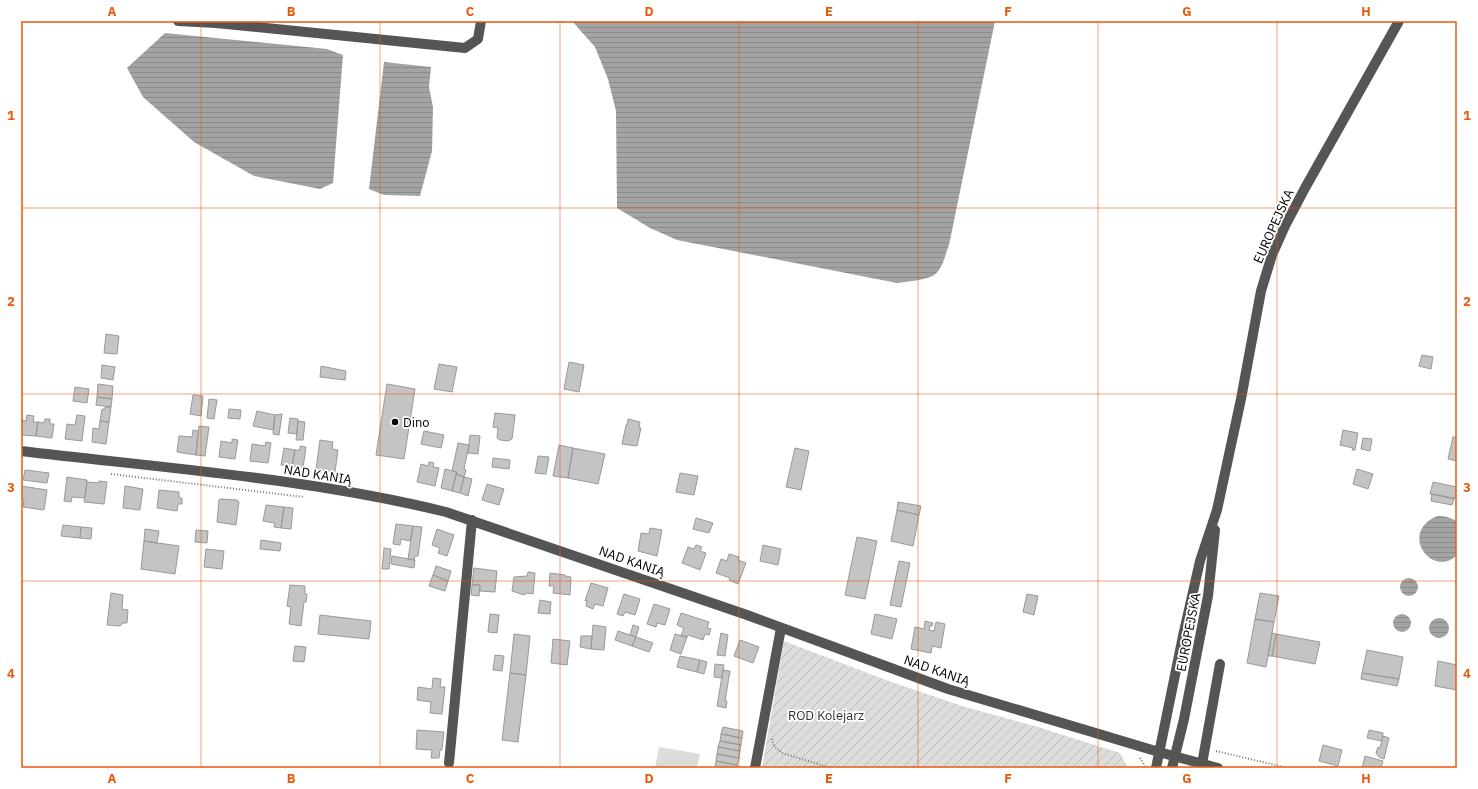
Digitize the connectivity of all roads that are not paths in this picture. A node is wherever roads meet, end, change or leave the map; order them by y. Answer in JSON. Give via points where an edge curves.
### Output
{"nodes":[{"id":1,"x":178,"y":21,"type":"edge"},
{"id":2,"x":481,"y":21,"type":"edge"},
{"id":3,"x":1399,"y":21,"type":"edge"},
{"id":4,"x":21,"y":451,"type":"edge"},
{"id":5,"x":1217,"y":510,"type":"junction"},
{"id":6,"x":472,"y":520,"type":"junction"},
{"id":7,"x":781,"y":628,"type":"junction"},
{"id":8,"x":1220,"y":664,"type":"dead end"},
{"id":9,"x":1159,"y":752,"type":"junction"},
{"id":10,"x":1176,"y":757,"type":"junction"},
{"id":11,"x":449,"y":764,"type":"dead end"},
{"id":12,"x":1202,"y":764,"type":"junction"},
{"id":13,"x":755,"y":768,"type":"edge"},
{"id":14,"x":1156,"y":768,"type":"edge"},
{"id":15,"x":1172,"y":768,"type":"edge"},
{"id":16,"x":1218,"y":768,"type":"edge"}],
"edges":[{"from":1,"to":2,"type":"street","via":[[465,48],[478,39]]},
{"from":3,"to":5,"type":"street","name":"EUROPEJSKA","via":[[1305,188],[1272,255],[1261,292]]},
{"from":4,"to":6,"type":"street","name":"NAD KANIĄ","via":[[287,482],[402,501]]},
{"from":5,"to":9,"type":"street","name":"EUROPEJSKA","via":[[1199,569]]},
{"from":5,"to":10,"type":"street","name":"EUROPEJSKA","via":[[1208,596]]},
{"from":6,"to":7,"type":"street","name":"NAD KANIĄ"},
{"from":6,"to":11,"type":"street"},
{"from":7,"to":9,"type":"street","name":"NAD KANIĄ","via":[[948,688]]},
{"from":7,"to":13,"type":"street"},
{"from":8,"to":12,"type":"street"},
{"from":9,"to":10,"type":"street","name":"NAD KANIĄ"},
{"from":9,"to":14,"type":"street","name":"EUROPEJSKA"},
{"from":10,"to":12,"type":"street","name":"NAD KANIĄ"},
{"from":10,"to":15,"type":"street","name":"EUROPEJSKA"},
{"from":12,"to":16,"type":"street","name":"NAD KANIĄ"}]}
